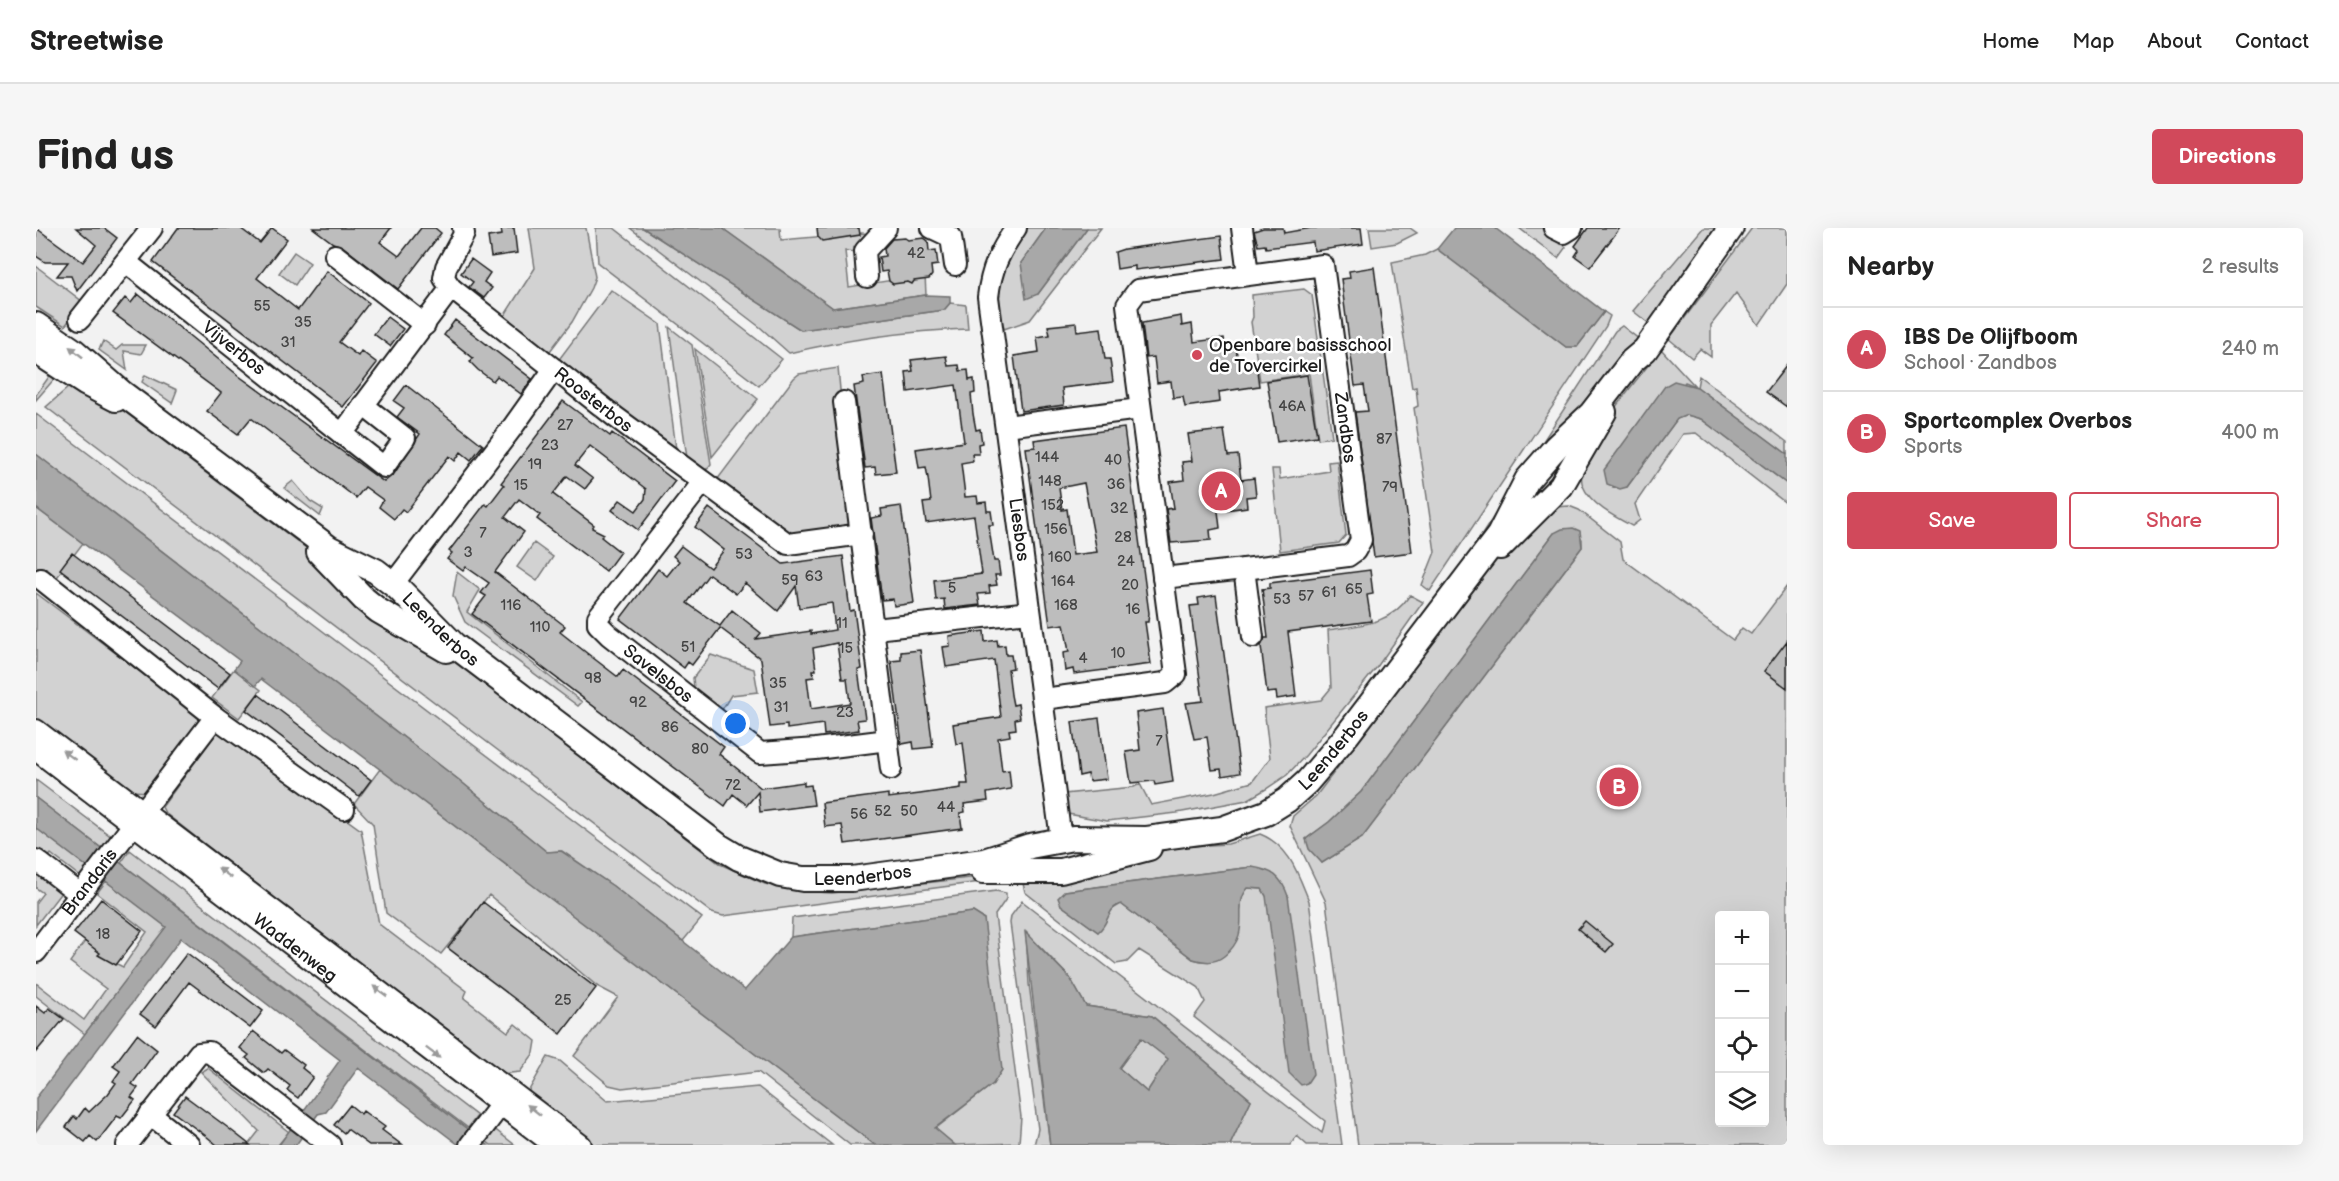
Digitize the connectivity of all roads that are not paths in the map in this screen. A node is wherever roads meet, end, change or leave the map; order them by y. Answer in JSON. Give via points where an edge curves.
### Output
{"nodes":[{"id":1,"x":152,"y":228,"type":"edge"},
{"id":2,"x":463,"y":228,"type":"edge"},
{"id":3,"x":886,"y":228,"type":"edge"},
{"id":4,"x":932,"y":228,"type":"edge"},
{"id":5,"x":1016,"y":228,"type":"edge"},
{"id":6,"x":1242,"y":228,"type":"edge"},
{"id":7,"x":1554,"y":228,"type":"edge"},
{"id":8,"x":1572,"y":228,"type":"edge"},
{"id":9,"x":1731,"y":228,"type":"edge"},
{"id":10,"x":1742,"y":228,"type":"edge"},
{"id":11,"x":335,"y":255,"type":"dead end"},
{"id":12,"x":126,"y":262,"type":"junction"},
{"id":13,"x":956,"y":265,"type":"dead end"},
{"id":14,"x":1248,"y":274,"type":"junction"},
{"id":15,"x":867,"y":277,"type":"dead end"},
{"id":16,"x":451,"y":288,"type":"junction"},
{"id":17,"x":80,"y":319,"type":"dead end"},
{"id":18,"x":36,"y":325,"type":"edge"},
{"id":19,"x":425,"y":325,"type":"junction"},
{"id":20,"x":1664,"y":326,"type":"junction"},
{"id":21,"x":1645,"y":350,"type":"junction"},
{"id":22,"x":36,"y":351,"type":"edge"},
{"id":23,"x":554,"y":369,"type":"junction"},
{"id":24,"x":844,"y":402,"type":"dead end"},
{"id":25,"x":363,"y":405,"type":"junction"},
{"id":26,"x":1140,"y":409,"type":"junction"},
{"id":27,"x":1006,"y":426,"type":"junction"},
{"id":28,"x":342,"y":434,"type":"junction"},
{"id":29,"x":1556,"y":447,"type":"junction"},
{"id":30,"x":1576,"y":464,"type":"junction"},
{"id":31,"x":1527,"y":480,"type":"junction"},
{"id":32,"x":703,"y":482,"type":"junction"},
{"id":33,"x":1547,"y":501,"type":"junction"},
{"id":34,"x":862,"y":534,"type":"junction"},
{"id":35,"x":1244,"y":568,"type":"junction"},
{"id":36,"x":1163,"y":578,"type":"junction"},
{"id":37,"x":41,"y":579,"type":"dead end"},
{"id":38,"x":393,"y":585,"type":"junction"},
{"id":39,"x":356,"y":591,"type":"junction"},
{"id":40,"x":1030,"y":612,"type":"junction"},
{"id":41,"x":389,"y":618,"type":"junction"},
{"id":42,"x":874,"y":629,"type":"junction"},
{"id":43,"x":1253,"y":637,"type":"dead end"},
{"id":44,"x":1042,"y":699,"type":"junction"},
{"id":45,"x":215,"y":717,"type":"junction"},
{"id":46,"x":36,"y":730,"type":"edge"},
{"id":47,"x":888,"y":740,"type":"junction"},
{"id":48,"x":36,"y":750,"type":"edge"},
{"id":49,"x":891,"y":769,"type":"dead end"},
{"id":50,"x":344,"y":809,"type":"dead end"},
{"id":51,"x":138,"y":817,"type":"junction"},
{"id":52,"x":1061,"y":840,"type":"junction"},
{"id":53,"x":36,"y":860,"type":"edge"},
{"id":54,"x":1086,"y":867,"type":"junction"},
{"id":55,"x":1039,"y":871,"type":"junction"},
{"id":56,"x":84,"y":887,"type":"junction"},
{"id":57,"x":36,"y":952,"type":"edge"},
{"id":58,"x":506,"y":1098,"type":"junction"},
{"id":59,"x":150,"y":1114,"type":"junction"},
{"id":60,"x":476,"y":1137,"type":"edge"},
{"id":61,"x":322,"y":1139,"type":"edge"},
{"id":62,"x":127,"y":1145,"type":"edge"},
{"id":63,"x":189,"y":1145,"type":"edge"},
{"id":64,"x":555,"y":1145,"type":"edge"},
{"id":65,"x":581,"y":1145,"type":"edge"}],
"edges":[{"from":1,"to":12,"type":"street"},
{"from":2,"to":16,"type":"street","via":[[464,234],[446,267],[444,278]]},
{"from":3,"to":15,"type":"street","via":[[864,250]]},
{"from":4,"to":13,"type":"street","via":[[951,237]]},
{"from":5,"to":27,"type":"street","name":"Liesbos","via":[[991,274],[988,297]]},
{"from":6,"to":14,"type":"street"},
{"from":7,"to":8,"type":"street","via":[[1564,233]]},
{"from":9,"to":20,"type":"main road","name":"Leenderbos"},
{"from":10,"to":20,"type":"main road","name":"Leenderbos","via":[[1678,314]]},
{"from":11,"to":19,"type":"street"},
{"from":12,"to":17,"type":"street"},
{"from":12,"to":28,"type":"street","name":"Vijverbos"},
{"from":14,"to":26,"type":"street","name":"Zandbos","via":[[1138,290],[1132,295],[1127,305]]},
{"from":14,"to":35,"type":"street","name":"Zandbos","via":[[1323,266],[1361,540],[1348,556]]},
{"from":16,"to":19,"type":"street"},
{"from":16,"to":23,"type":"street"},
{"from":38,"to":18,"type":"main road","name":"Leenderbos","one_way":true,"via":[[329,548]]},
{"from":19,"to":25,"type":"street"},
{"from":20,"to":21,"type":"main road","name":"Leenderbos"},
{"from":21,"to":29,"type":"main road","name":"Leenderbos","via":[[1591,414]]},
{"from":21,"to":30,"type":"main road","name":"Leenderbos","via":[[1639,365],[1596,422]]},
{"from":22,"to":39,"type":"main road","name":"Leenderbos","via":[[126,406],[317,550]]},
{"from":23,"to":32,"type":"street","name":"Roosterbos"},
{"from":23,"to":38,"type":"street","name":"Roosterbos"},
{"from":24,"to":34,"type":"street"},
{"from":25,"to":28,"type":"street"},
{"from":25,"to":28,"type":"street","name":"Vijverbos","via":[[405,438],[384,467]]},
{"from":26,"to":27,"type":"street"},
{"from":26,"to":36,"type":"street","name":"Zandbos"},
{"from":27,"to":40,"type":"street","name":"Liesbos"},
{"from":29,"to":30,"type":"main road","via":[[1574,451]]},
{"from":29,"to":31,"type":"main road","name":"Leenderbos"},
{"from":30,"to":33,"type":"main road","name":"Leenderbos"},
{"from":31,"to":33,"type":"main road","via":[[1533,500]]},
{"from":31,"to":52,"type":"main road","name":"Leenderbos","via":[[1499,535],[1347,735],[1287,800],[1266,813],[1222,828],[1147,839]]},
{"from":32,"to":34,"type":"street","name":"Roosterbos","via":[[788,544]]},
{"from":32,"to":47,"type":"street","name":"Savelsbos","via":[[598,617],[598,624],[760,753]]},
{"from":33,"to":54,"type":"main road","name":"Leenderbos","via":[[1505,541],[1322,781],[1297,803],[1256,827],[1229,836],[1150,848]]},
{"from":34,"to":42,"type":"street"},
{"from":35,"to":36,"type":"street","name":"Zandbos"},
{"from":35,"to":43,"type":"street"},
{"from":36,"to":44,"type":"street","name":"Zandbos","via":[[1176,674],[1173,679],[1165,684]]},
{"from":37,"to":45,"type":"street"},
{"from":38,"to":39,"type":"main road","via":[[365,570],[360,574]]},
{"from":38,"to":41,"type":"main road","via":[[410,611]]},
{"from":38,"to":52,"type":"main road","name":"Leenderbos","via":[[454,645],[719,846],[759,867],[803,879],[852,879],[984,861]]},
{"from":39,"to":41,"type":"main road","name":"Leenderbos"},
{"from":40,"to":42,"type":"street"},
{"from":40,"to":44,"type":"street","name":"Liesbos"},
{"from":41,"to":55,"type":"main road","name":"Leenderbos","via":[[451,653],[715,854],[764,880],[842,888],[997,869]]},
{"from":42,"to":47,"type":"street"},
{"from":44,"to":52,"type":"street","name":"Liesbos"},
{"from":45,"to":50,"type":"street"},
{"from":45,"to":51,"type":"street"},
{"from":51,"to":46,"type":"street","name":"Waddenweg","one_way":true},
{"from":47,"to":49,"type":"street"},
{"from":48,"to":51,"type":"street","name":"Waddenweg"},
{"from":51,"to":56,"type":"street","name":"Brandaris"},
{"from":51,"to":58,"type":"street","name":"Waddenweg"},
{"from":52,"to":54,"type":"main road","via":[[1092,845]]},
{"from":52,"to":55,"type":"main road","via":[[1030,853]]},
{"from":53,"to":56,"type":"street"},
{"from":54,"to":55,"type":"main road","name":"Leenderbos"},
{"from":56,"to":57,"type":"street","name":"Brandaris"},
{"from":58,"to":60,"type":"street"},
{"from":58,"to":64,"type":"street","name":"Waddenweg"},
{"from":65,"to":58,"type":"street","name":"Waddenweg","one_way":true},
{"from":59,"to":61,"type":"street","via":[[199,1053],[209,1052]]},
{"from":59,"to":62,"type":"street"},
{"from":59,"to":63,"type":"street"}]}
